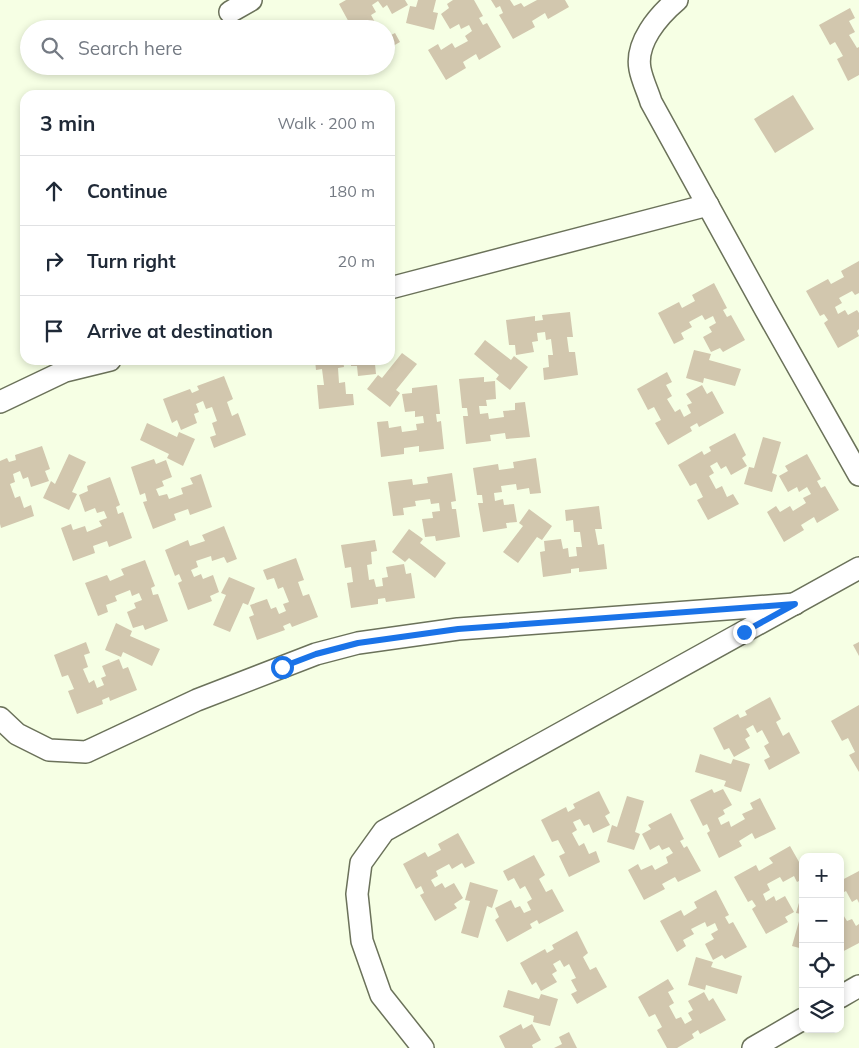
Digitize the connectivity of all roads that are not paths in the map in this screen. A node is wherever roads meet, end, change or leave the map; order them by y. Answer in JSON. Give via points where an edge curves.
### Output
{"nodes":[{"id":1,"x":252,"y":0,"type":"edge"},
{"id":2,"x":677,"y":0,"type":"edge"},
{"id":3,"x":230,"y":12,"type":"dead end"},
{"id":4,"x":708,"y":206,"type":"junction"},
{"id":5,"x":395,"y":287,"type":"edge"},
{"id":6,"x":90,"y":365,"type":"edge"},
{"id":7,"x":0,"y":402,"type":"edge"},
{"id":8,"x":859,"y":475,"type":"edge"},
{"id":9,"x":859,"y":568,"type":"edge"},
{"id":10,"x":795,"y":604,"type":"junction"},
{"id":11,"x":0,"y":718,"type":"edge"},
{"id":12,"x":859,"y":986,"type":"edge"},
{"id":13,"x":844,"y":995,"type":"edge"},
{"id":14,"x":799,"y":1021,"type":"edge"},
{"id":15,"x":424,"y":1048,"type":"edge"},
{"id":16,"x":753,"y":1048,"type":"edge"}],
"edges":[{"from":1,"to":3,"type":"street"},
{"from":2,"to":4,"type":"street","via":[[643,41],[639,68],[651,102]]},
{"from":4,"to":5,"type":"street"},
{"from":4,"to":8,"type":"street"},
{"from":6,"to":7,"type":"street","via":[[65,371]]},
{"from":9,"to":10,"type":"street"},
{"from":10,"to":11,"type":"street","via":[[458,629],[358,643],[316,654],[197,700],[86,752],[49,750],[17,734]]},
{"from":10,"to":15,"type":"street","via":[[384,830],[361,863],[357,894],[362,942],[381,995]]},
{"from":12,"to":13,"type":"street"},
{"from":14,"to":16,"type":"street"}]}
